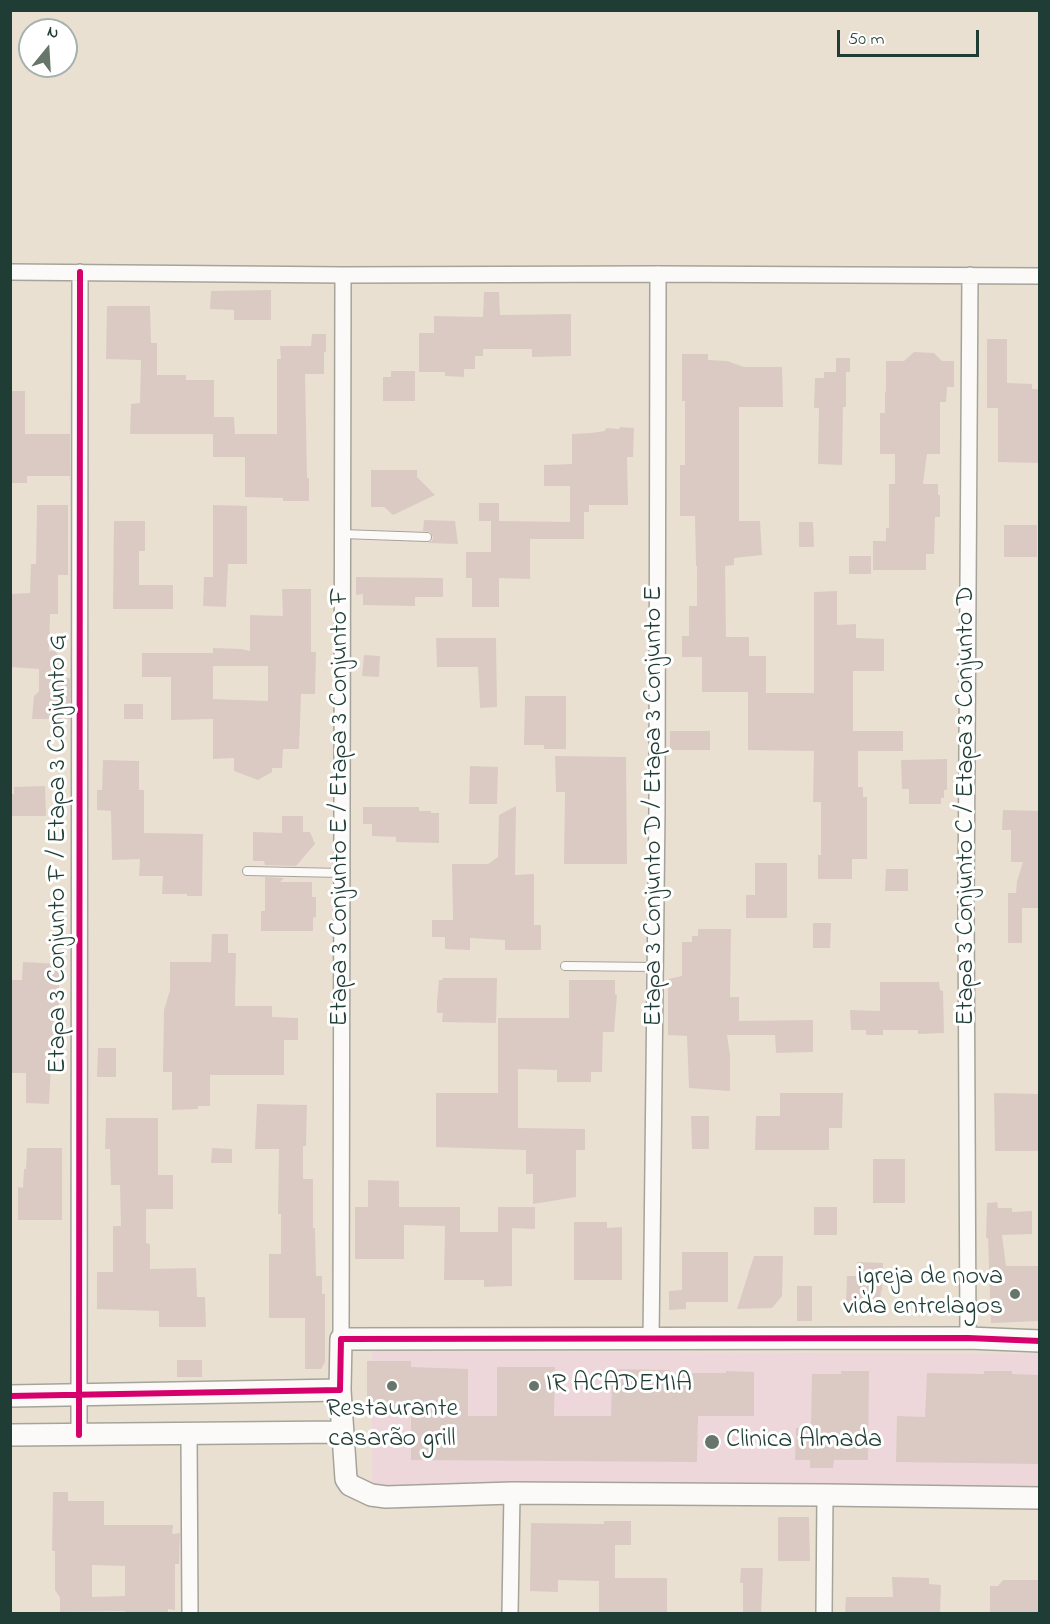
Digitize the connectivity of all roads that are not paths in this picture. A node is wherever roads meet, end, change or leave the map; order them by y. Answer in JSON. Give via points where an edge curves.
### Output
{"nodes":[{"id":1,"x":10,"y":272,"type":"edge"},
{"id":2,"x":80,"y":272,"type":"junction"},
{"id":3,"x":658,"y":273,"type":"junction"},
{"id":4,"x":343,"y":275,"type":"junction"},
{"id":5,"x":970,"y":275,"type":"junction"},
{"id":6,"x":1040,"y":276,"type":"edge"},
{"id":7,"x":342,"y":534,"type":"junction"},
{"id":8,"x":427,"y":537,"type":"dead end"},
{"id":9,"x":247,"y":871,"type":"dead end"},
{"id":10,"x":342,"y":873,"type":"junction"},
{"id":11,"x":565,"y":966,"type":"dead end"},
{"id":12,"x":655,"y":967,"type":"junction"},
{"id":13,"x":968,"y":1338,"type":"junction"},
{"id":14,"x":340,"y":1339,"type":"junction"},
{"id":15,"x":651,"y":1339,"type":"junction"},
{"id":16,"x":1040,"y":1341,"type":"edge"},
{"id":17,"x":340,"y":1390,"type":"junction"},
{"id":18,"x":10,"y":1396,"type":"edge"},
{"id":19,"x":80,"y":1396,"type":"junction"},
{"id":20,"x":342,"y":1432,"type":"junction"},
{"id":21,"x":189,"y":1434,"type":"junction"},
{"id":22,"x":10,"y":1435,"type":"edge"},
{"id":23,"x":79,"y":1435,"type":"junction"},
{"id":24,"x":512,"y":1493,"type":"junction"},
{"id":25,"x":825,"y":1495,"type":"junction"},
{"id":26,"x":1040,"y":1498,"type":"edge"},
{"id":27,"x":190,"y":1614,"type":"edge"},
{"id":28,"x":510,"y":1614,"type":"edge"},
{"id":29,"x":824,"y":1614,"type":"edge"}],
"edges":[{"from":1,"to":2,"type":"street"},
{"from":2,"to":4,"type":"street"},
{"from":2,"to":19,"type":"street","name":"Etapa 3 Conjunto F / Etapa 3 Conjunto G"},
{"from":3,"to":4,"type":"street"},
{"from":3,"to":5,"type":"street"},
{"from":3,"to":12,"type":"street","name":"Etapa 3 Conjunto D / Etapa 3 Conjunto E"},
{"from":4,"to":7,"type":"street","name":"Etapa 3 Conjunto E / Etapa 3 Conjunto F"},
{"from":5,"to":6,"type":"street"},
{"from":5,"to":13,"type":"street","name":"Etapa 3 Conjunto C / Etapa 3 Conjunto D"},
{"from":7,"to":8,"type":"lane"},
{"from":7,"to":10,"type":"street","name":"Etapa 3 Conjunto E / Etapa 3 Conjunto F"},
{"from":9,"to":10,"type":"lane"},
{"from":10,"to":14,"type":"street","name":"Etapa 3 Conjunto E / Etapa 3 Conjunto F"},
{"from":11,"to":12,"type":"lane"},
{"from":12,"to":15,"type":"street","name":"Etapa 3 Conjunto D / Etapa 3 Conjunto E"},
{"from":13,"to":15,"type":"street"},
{"from":13,"to":16,"type":"street"},
{"from":14,"to":15,"type":"street"},
{"from":14,"to":17,"type":"street"},
{"from":17,"to":19,"type":"street"},
{"from":17,"to":20,"type":"street"},
{"from":18,"to":19,"type":"street"},
{"from":19,"to":23,"type":"street","name":"Etapa 3 Conjunto F / Etapa 3 Conjunto G"},
{"from":20,"to":21,"type":"street"},
{"from":20,"to":24,"type":"street","via":[[346,1479],[371,1495]]},
{"from":21,"to":23,"type":"street"},
{"from":21,"to":27,"type":"street"},
{"from":22,"to":23,"type":"street"},
{"from":24,"to":25,"type":"street"},
{"from":24,"to":28,"type":"street"},
{"from":25,"to":26,"type":"street"},
{"from":25,"to":29,"type":"street"}]}
